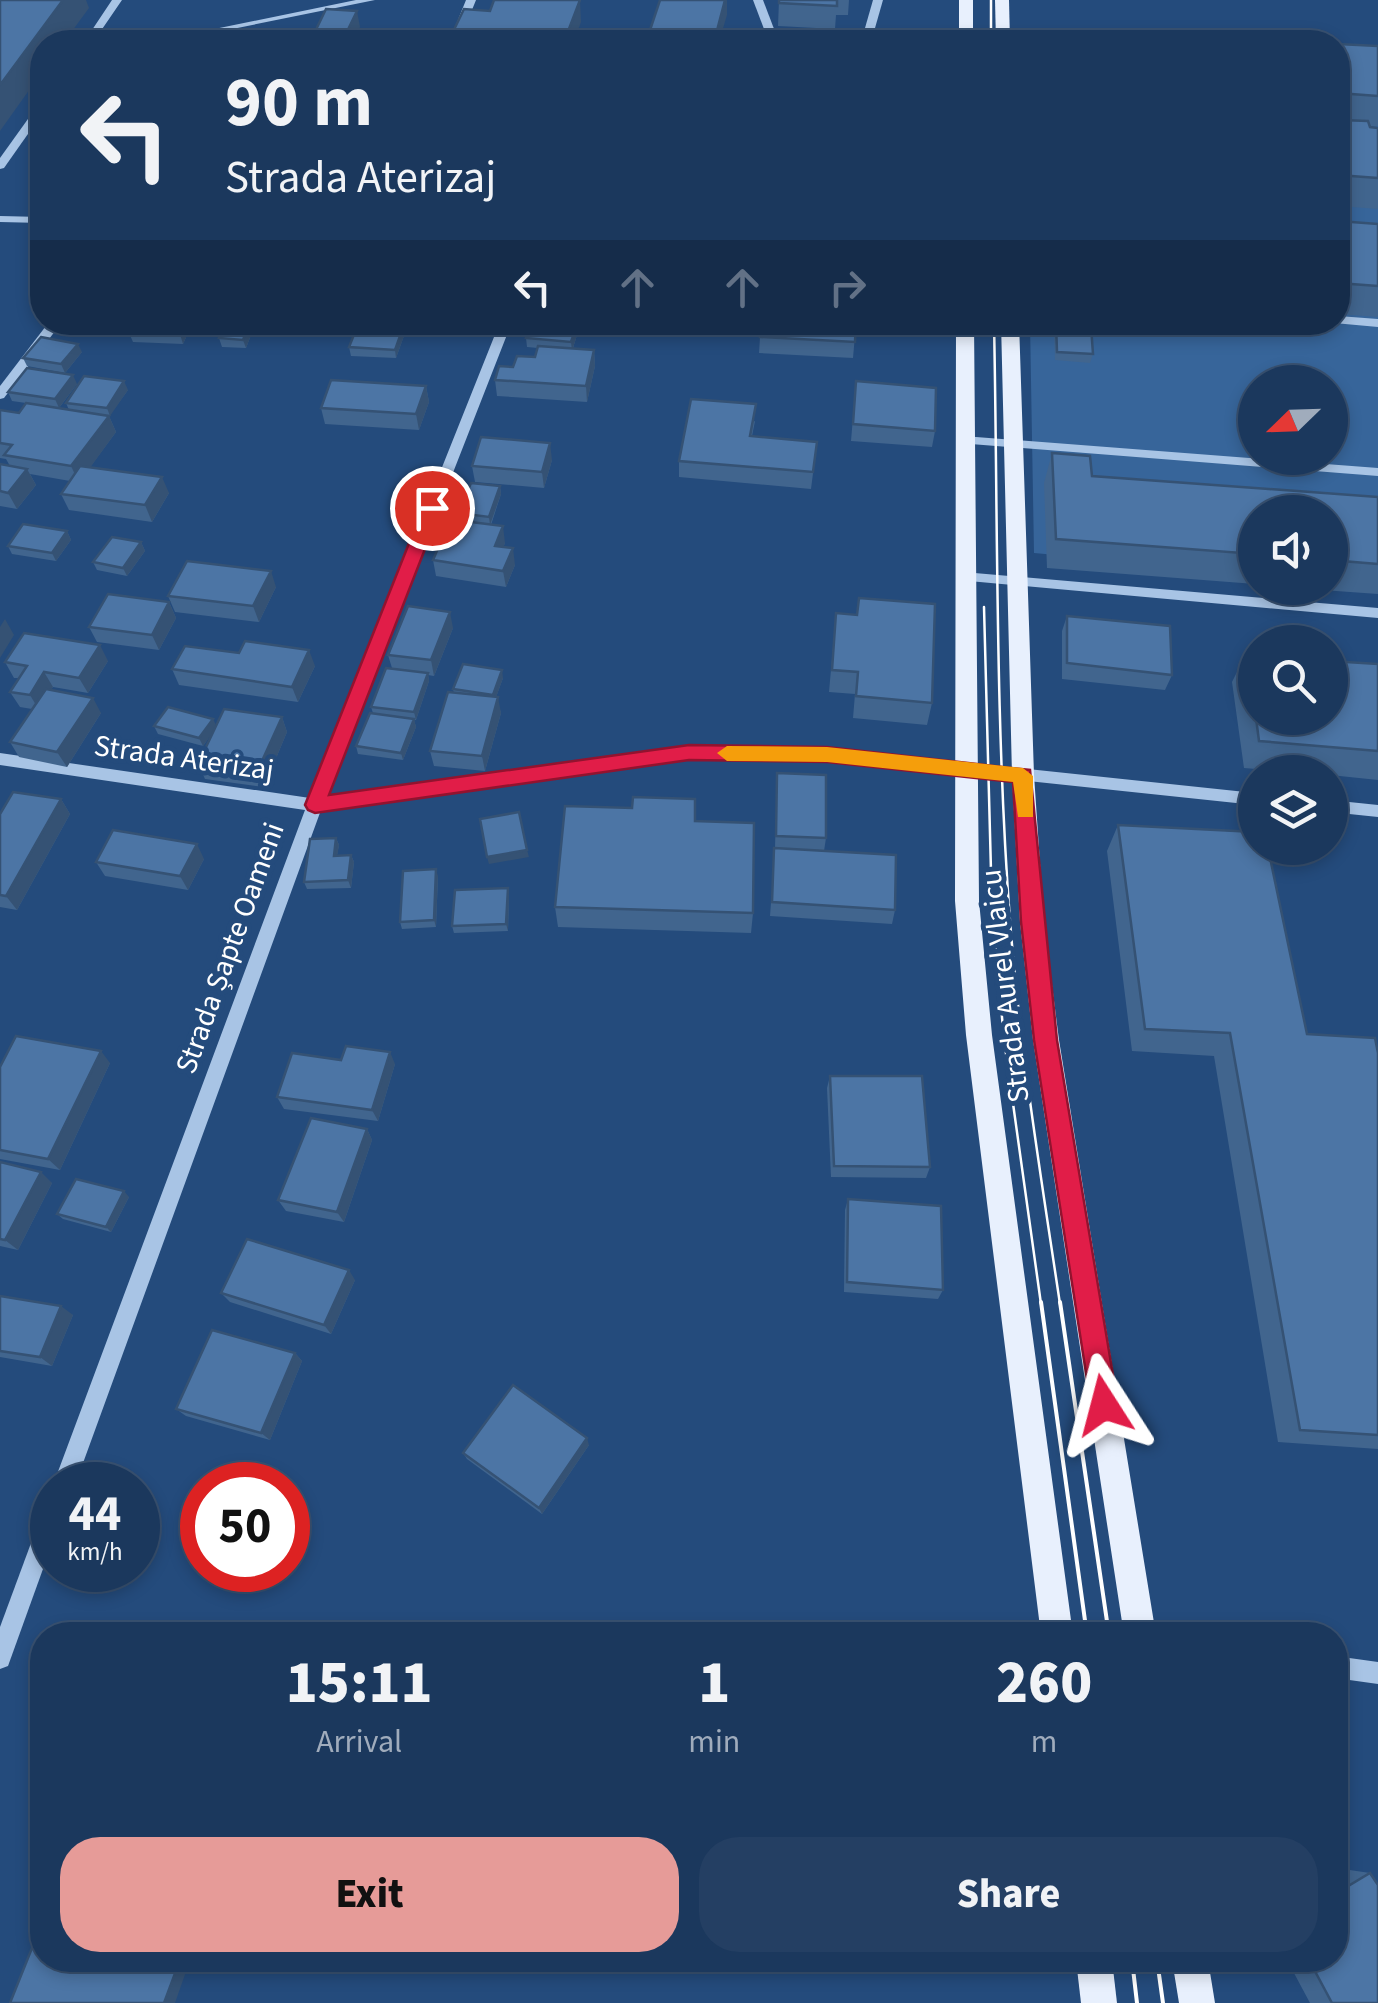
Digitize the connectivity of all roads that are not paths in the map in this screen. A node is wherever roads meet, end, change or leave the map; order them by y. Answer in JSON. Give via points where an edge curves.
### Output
{"nodes":[{"id":1,"x":117,"y":0,"type":"edge"},
{"id":2,"x":370,"y":0,"type":"edge"},
{"id":3,"x":471,"y":0,"type":"edge"},
{"id":4,"x":758,"y":0,"type":"edge"},
{"id":5,"x":878,"y":0,"type":"edge"},
{"id":6,"x":966,"y":0,"type":"edge"},
{"id":7,"x":1002,"y":0,"type":"edge"},
{"id":8,"x":97,"y":30,"type":"edge"},
{"id":9,"x":217,"y":30,"type":"edge"},
{"id":10,"x":459,"y":30,"type":"edge"},
{"id":11,"x":769,"y":30,"type":"edge"},
{"id":12,"x":869,"y":30,"type":"edge"},
{"id":13,"x":966,"y":30,"type":"edge"},
{"id":14,"x":1003,"y":30,"type":"edge"},
{"id":15,"x":30,"y":124,"type":"edge"},
{"id":16,"x":0,"y":166,"type":"edge"},
{"id":17,"x":0,"y":218,"type":"edge"},
{"id":18,"x":30,"y":218,"type":"edge"},
{"id":19,"x":1350,"y":321,"type":"edge"},
{"id":20,"x":1378,"y":323,"type":"edge"},
{"id":21,"x":46,"y":335,"type":"edge"},
{"id":22,"x":501,"y":335,"type":"edge"},
{"id":23,"x":965,"y":335,"type":"edge"},
{"id":24,"x":1010,"y":335,"type":"edge"},
{"id":25,"x":0,"y":395,"type":"edge"},
{"id":26,"x":963,"y":440,"type":"junction"},
{"id":27,"x":1012,"y":444,"type":"junction"},
{"id":28,"x":1378,"y":472,"type":"edge"},
{"id":29,"x":963,"y":578,"type":"junction"},
{"id":30,"x":1017,"y":581,"type":"junction"},
{"id":31,"x":1378,"y":613,"type":"edge"},
{"id":32,"x":0,"y":759,"type":"edge"},
{"id":33,"x":964,"y":768,"type":"junction"},
{"id":34,"x":1023,"y":776,"type":"junction"},
{"id":35,"x":1238,"y":797,"type":"edge"},
{"id":36,"x":315,"y":805,"type":"junction"},
{"id":37,"x":1348,"y":808,"type":"edge"},
{"id":38,"x":1378,"y":811,"type":"edge"},
{"id":39,"x":72,"y":1462,"type":"edge"},
{"id":40,"x":30,"y":1576,"type":"edge"},
{"id":41,"x":1054,"y":1622,"type":"edge"},
{"id":42,"x":1138,"y":1622,"type":"edge"},
{"id":43,"x":0,"y":1658,"type":"edge"},
{"id":44,"x":1348,"y":1669,"type":"edge"},
{"id":45,"x":1378,"y":1673,"type":"edge"},
{"id":46,"x":1095,"y":1972,"type":"edge"},
{"id":47,"x":1192,"y":1972,"type":"edge"},
{"id":48,"x":1099,"y":2003,"type":"edge"},
{"id":49,"x":1197,"y":2003,"type":"edge"}],
"edges":[{"from":1,"to":8,"type":"street"},
{"from":2,"to":9,"type":"street"},
{"from":3,"to":10,"type":"street"},
{"from":4,"to":11,"type":"street"},
{"from":5,"to":12,"type":"street"},
{"from":6,"to":13,"type":"main road"},
{"from":7,"to":14,"type":"main road"},
{"from":15,"to":16,"type":"street"},
{"from":17,"to":18,"type":"street"},
{"from":19,"to":20,"type":"street"},
{"from":21,"to":25,"type":"street"},
{"from":22,"to":36,"type":"street","name":"Strada Șapte Oameni"},
{"from":23,"to":26,"type":"main road","name":"Strada Aurel Vlaicu"},
{"from":24,"to":27,"type":"main road","name":"Strada Aurel Vlaicu"},
{"from":26,"to":27,"type":"street"},
{"from":26,"to":29,"type":"main road","name":"Strada Aurel Vlaicu"},
{"from":27,"to":28,"type":"street"},
{"from":27,"to":30,"type":"main road","name":"Strada Aurel Vlaicu"},
{"from":29,"to":30,"type":"street"},
{"from":29,"to":33,"type":"main road","name":"Strada Aurel Vlaicu"},
{"from":30,"to":31,"type":"street"},
{"from":30,"to":34,"type":"main road","name":"Strada Aurel Vlaicu"},
{"from":32,"to":36,"type":"street","name":"Strada Aterizaj"},
{"from":33,"to":34,"type":"street","name":"Strada Aterizaj"},
{"from":33,"to":36,"type":"street","name":"Strada Aterizaj","via":[[827,754],[689,753]]},
{"from":33,"to":41,"type":"main road","name":"Strada Aurel Vlaicu","via":[[979,1034]]},
{"from":34,"to":35,"type":"street","name":"Strada Aterizaj"},
{"from":34,"to":42,"type":"main road","name":"Strada Aurel Vlaicu","via":[[1046,1040]]},
{"from":36,"to":39,"type":"street","name":"Strada Șapte Oameni"},
{"from":37,"to":38,"type":"street"},
{"from":40,"to":43,"type":"street"},
{"from":44,"to":45,"type":"street"},
{"from":46,"to":48,"type":"main road"},
{"from":47,"to":49,"type":"main road"}]}
